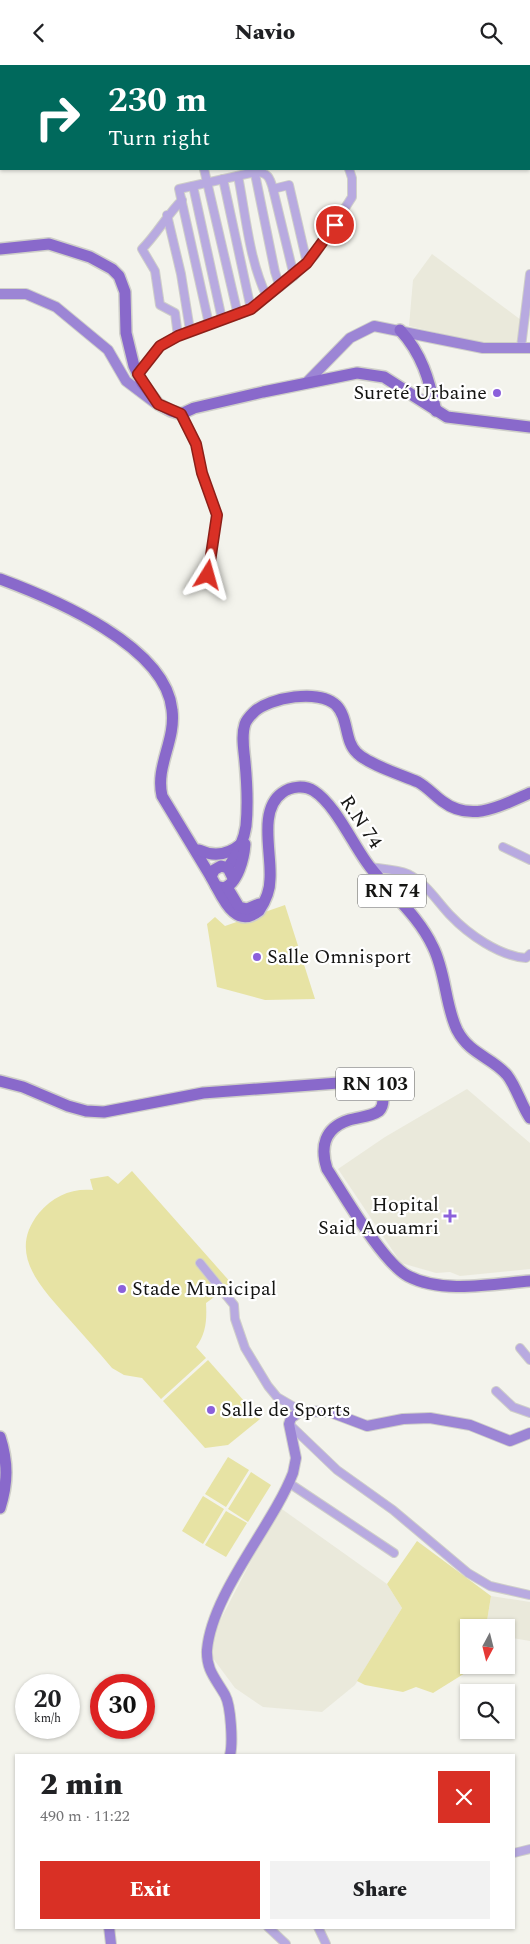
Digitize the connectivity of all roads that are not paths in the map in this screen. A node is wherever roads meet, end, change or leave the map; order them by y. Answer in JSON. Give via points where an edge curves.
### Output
{"nodes":[{"id":1,"x":204,"y":170,"type":"edge"},
{"id":2,"x":255,"y":170,"type":"edge"},
{"id":3,"x":349,"y":170,"type":"edge"},
{"id":4,"x":238,"y":176,"type":"junction"},
{"id":5,"x":223,"y":179,"type":"junction"},
{"id":6,"x":207,"y":183,"type":"junction"},
{"id":7,"x":193,"y":186,"type":"junction"},
{"id":8,"x":273,"y":189,"type":"junction"},
{"id":9,"x":182,"y":200,"type":"junction"},
{"id":10,"x":167,"y":215,"type":"junction"},
{"id":11,"x":0,"y":249,"type":"edge"},
{"id":12,"x":307,"y":263,"type":"junction"},
{"id":13,"x":530,"y":274,"type":"edge"},
{"id":14,"x":294,"y":276,"type":"junction"},
{"id":15,"x":280,"y":287,"type":"junction"},
{"id":16,"x":0,"y":294,"type":"edge"},
{"id":17,"x":267,"y":297,"type":"junction"},
{"id":18,"x":251,"y":309,"type":"junction"},
{"id":19,"x":238,"y":315,"type":"junction"},
{"id":20,"x":222,"y":319,"type":"junction"},
{"id":21,"x":209,"y":325,"type":"junction"},
{"id":22,"x":190,"y":330,"type":"junction"},
{"id":23,"x":400,"y":330,"type":"junction"},
{"id":24,"x":178,"y":336,"type":"junction"},
{"id":25,"x":525,"y":348,"type":"edge"},
{"id":26,"x":138,"y":374,"type":"junction"},
{"id":27,"x":306,"y":383,"type":"junction"},
{"id":28,"x":158,"y":404,"type":"junction"},
{"id":29,"x":436,"y":411,"type":"junction"},
{"id":30,"x":181,"y":414,"type":"junction"},
{"id":31,"x":530,"y":427,"type":"edge"},
{"id":32,"x":208,"y":575,"type":"dead end"},
{"id":33,"x":0,"y":579,"type":"edge"},
{"id":34,"x":530,"y":793,"type":"edge"},
{"id":35,"x":242,"y":839,"type":"junction"},
{"id":36,"x":195,"y":847,"type":"junction"},
{"id":37,"x":503,"y":847,"type":"dead end"},
{"id":38,"x":530,"y":860,"type":"edge"},
{"id":39,"x":370,"y":867,"type":"junction"},
{"id":40,"x":223,"y":877,"type":"junction"},
{"id":41,"x":530,"y":955,"type":"edge"},
{"id":42,"x":0,"y":1081,"type":"edge"},
{"id":43,"x":530,"y":1118,"type":"edge"},
{"id":44,"x":200,"y":1263,"type":"dead end"},
{"id":45,"x":530,"y":1281,"type":"edge"},
{"id":46,"x":520,"y":1348,"type":"dead end"},
{"id":47,"x":530,"y":1360,"type":"edge"},
{"id":48,"x":496,"y":1391,"type":"dead end"},
{"id":49,"x":301,"y":1411,"type":"junction"},
{"id":50,"x":530,"y":1413,"type":"edge"},
{"id":51,"x":289,"y":1424,"type":"junction"},
{"id":52,"x":530,"y":1433,"type":"edge"},
{"id":53,"x":0,"y":1437,"type":"edge"},
{"id":54,"x":289,"y":1483,"type":"junction"},
{"id":55,"x":0,"y":1508,"type":"edge"},
{"id":56,"x":394,"y":1553,"type":"dead end"},
{"id":57,"x":530,"y":1595,"type":"edge"},
{"id":58,"x":230,"y":1754,"type":"edge"},
{"id":59,"x":530,"y":1849,"type":"edge"},
{"id":60,"x":515,"y":1853,"type":"edge"},
{"id":61,"x":109,"y":1929,"type":"edge"},
{"id":62,"x":270,"y":1929,"type":"edge"},
{"id":63,"x":319,"y":1929,"type":"edge"},
{"id":64,"x":111,"y":1944,"type":"edge"},
{"id":65,"x":286,"y":1944,"type":"edge"},
{"id":66,"x":326,"y":1944,"type":"edge"}],
"edges":[{"from":1,"to":6,"type":"street"},
{"from":2,"to":4,"type":"street"},
{"from":2,"to":8,"type":"street","via":[[269,177]]},
{"from":2,"to":15,"type":"street"},
{"from":3,"to":12,"type":"street","via":[[352,197]]},
{"from":4,"to":5,"type":"street"},
{"from":4,"to":17,"type":"street","via":[[259,281]]},
{"from":5,"to":6,"type":"street"},
{"from":5,"to":18,"type":"street"},
{"from":6,"to":7,"type":"street"},
{"from":6,"to":19,"type":"street"},
{"from":7,"to":9,"type":"street","via":[[179,189]]},
{"from":7,"to":20,"type":"street"},
{"from":8,"to":12,"type":"street","via":[[289,185]]},
{"from":8,"to":14,"type":"street"},
{"from":9,"to":10,"type":"street"},
{"from":9,"to":21,"type":"street"},
{"from":10,"to":22,"type":"street"},
{"from":10,"to":24,"type":"street","via":[[142,249],[155,271],[160,305],[175,313]]},
{"from":11,"to":26,"type":"main road","via":[[49,245],[90,257],[112,269],[119,276],[125,292],[126,333]]},
{"from":12,"to":14,"type":"street"},
{"from":13,"to":25,"type":"street"},
{"from":14,"to":15,"type":"street"},
{"from":15,"to":17,"type":"street"},
{"from":16,"to":28,"type":"street","via":[[26,294],[56,307],[108,350],[126,381]]},
{"from":17,"to":18,"type":"street"},
{"from":18,"to":19,"type":"street"},
{"from":19,"to":20,"type":"street"},
{"from":20,"to":21,"type":"street"},
{"from":21,"to":22,"type":"street"},
{"from":22,"to":24,"type":"street"},
{"from":23,"to":25,"type":"street","via":[[483,348]]},
{"from":23,"to":27,"type":"street","via":[[374,326],[360,332],[350,338]]},
{"from":23,"to":29,"type":"main road","via":[[413,343],[421,359]]},
{"from":24,"to":26,"type":"street","via":[[160,346]]},
{"from":26,"to":28,"type":"main road"},
{"from":27,"to":29,"type":"main road","via":[[357,373],[384,377]]},
{"from":27,"to":30,"type":"main road"},
{"from":28,"to":30,"type":"main road"},
{"from":29,"to":31,"type":"main road","via":[[457,420]]},
{"from":30,"to":32,"type":"street","via":[[196,444],[217,515]]},
{"from":33,"to":36,"type":"main road","name":"R.N 74","number":"RN 74","via":[[67,607],[135,650],[154,667],[165,684],[173,712],[159,783],[170,811]]},
{"from":34,"to":35,"type":"main road","via":[[494,809],[472,813],[461,811],[442,802],[419,783],[357,753],[335,705],[318,697],[296,697],[272,701],[255,712],[245,724],[246,792]]},
{"from":35,"to":36,"type":"main road","via":[[224,854],[211,854]]},
{"from":35,"to":40,"type":"main road"},
{"from":36,"to":40,"type":"main road","name":"R.N 74","number":"RN 74"},
{"from":37,"to":38,"type":"street"},
{"from":39,"to":40,"type":"main road","name":"R.N 74","number":"RN 74","via":[[325,801],[314,791],[293,788],[274,800],[270,879],[256,913],[240,916],[228,907]]},
{"from":39,"to":41,"type":"street","via":[[398,871],[417,880],[466,929],[514,957]]},
{"from":39,"to":43,"type":"main road","name":"R.N 74","number":"RN 74","via":[[409,909],[433,946],[458,1030],[480,1056],[506,1074]]},
{"from":42,"to":45,"type":"main road","number":"RN 103","via":[[68,1106],[104,1112],[203,1093],[360,1081],[377,1085],[383,1095],[381,1108],[336,1127],[324,1141],[322,1154],[327,1169],[387,1257],[409,1277],[450,1286]]},
{"from":44,"to":49,"type":"street","via":[[234,1305],[245,1349],[268,1386],[276,1397]]},
{"from":46,"to":47,"type":"street"},
{"from":48,"to":50,"type":"street","via":[[513,1407]]},
{"from":49,"to":51,"type":"street","via":[[291,1418]]},
{"from":49,"to":52,"type":"street","via":[[330,1412],[367,1426],[403,1419],[459,1422],[510,1441]]},
{"from":51,"to":54,"type":"street","via":[[296,1458]]},
{"from":51,"to":57,"type":"street","via":[[337,1470],[393,1510],[468,1573],[490,1586]]},
{"from":53,"to":55,"type":"main road","via":[[7,1476]]},
{"from":54,"to":56,"type":"street"},
{"from":54,"to":58,"type":"street","via":[[211,1627],[207,1663],[226,1696],[230,1711]]},
{"from":59,"to":60,"type":"street"},
{"from":61,"to":64,"type":"street"},
{"from":62,"to":65,"type":"street"},
{"from":63,"to":66,"type":"street"}]}
